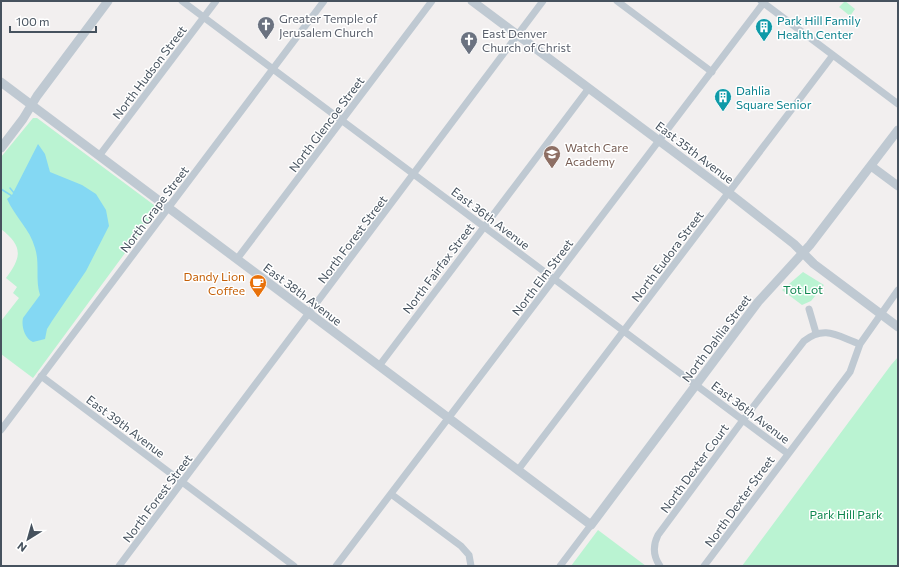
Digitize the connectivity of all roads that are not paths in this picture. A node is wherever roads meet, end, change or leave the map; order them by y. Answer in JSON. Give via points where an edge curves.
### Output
{"nodes":[{"id":1,"x":108,"y":1,"type":"edge"},
{"id":2,"x":182,"y":1,"type":"edge"},
{"id":3,"x":216,"y":1,"type":"edge"},
{"id":4,"x":324,"y":1,"type":"edge"},
{"id":5,"x":432,"y":1,"type":"edge"},
{"id":6,"x":472,"y":1,"type":"edge"},
{"id":7,"x":543,"y":1,"type":"edge"},
{"id":8,"x":617,"y":1,"type":"edge"},
{"id":9,"x":763,"y":2,"type":"edge"},
{"id":10,"x":204,"y":17,"type":"junction"},
{"id":11,"x":518,"y":35,"type":"junction"},
{"id":12,"x":833,"y":55,"type":"junction"},
{"id":13,"x":273,"y":69,"type":"junction"},
{"id":14,"x":712,"y":72,"type":"junction"},
{"id":15,"x":1,"y":82,"type":"edge"},
{"id":16,"x":589,"y":88,"type":"junction"},
{"id":17,"x":898,"y":104,"type":"edge"},
{"id":18,"x":32,"y":105,"type":"junction"},
{"id":19,"x":342,"y":120,"type":"junction"},
{"id":20,"x":898,"y":130,"type":"edge"},
{"id":21,"x":660,"y":141,"type":"junction"},
{"id":22,"x":1,"y":148,"type":"edge"},
{"id":23,"x":99,"y":156,"type":"junction"},
{"id":24,"x":871,"y":166,"type":"junction"},
{"id":25,"x":414,"y":174,"type":"junction"},
{"id":26,"x":898,"y":186,"type":"edge"},
{"id":27,"x":729,"y":193,"type":"junction"},
{"id":28,"x":168,"y":208,"type":"junction"},
{"id":29,"x":483,"y":226,"type":"junction"},
{"id":30,"x":802,"y":253,"type":"junction"},
{"id":31,"x":237,"y":259,"type":"junction"},
{"id":32,"x":554,"y":279,"type":"junction"},
{"id":33,"x":898,"y":290,"type":"edge"},
{"id":34,"x":808,"y":309,"type":"dead end"},
{"id":35,"x":310,"y":314,"type":"junction"},
{"id":36,"x":880,"y":314,"type":"junction"},
{"id":37,"x":898,"y":328,"type":"edge"},
{"id":38,"x":624,"y":331,"type":"junction"},
{"id":39,"x":816,"y":333,"type":"junction"},
{"id":40,"x":860,"y":344,"type":"junction"},
{"id":41,"x":379,"y":366,"type":"junction"},
{"id":42,"x":41,"y":376,"type":"junction"},
{"id":43,"x":696,"y":385,"type":"junction"},
{"id":44,"x":448,"y":418,"type":"junction"},
{"id":45,"x":743,"y":420,"type":"junction"},
{"id":46,"x":1,"y":430,"type":"edge"},
{"id":47,"x":787,"y":453,"type":"junction"},
{"id":48,"x":518,"y":470,"type":"junction"},
{"id":49,"x":182,"y":482,"type":"junction"},
{"id":50,"x":391,"y":494,"type":"junction"},
{"id":51,"x":591,"y":525,"type":"junction"},
{"id":52,"x":119,"y":566,"type":"edge"},
{"id":53,"x":294,"y":566,"type":"edge"},
{"id":54,"x":336,"y":566,"type":"edge"},
{"id":55,"x":471,"y":566,"type":"edge"},
{"id":56,"x":560,"y":566,"type":"edge"},
{"id":57,"x":660,"y":566,"type":"edge"},
{"id":58,"x":704,"y":566,"type":"edge"}],
"edges":[{"from":1,"to":18,"type":"street"},
{"from":2,"to":10,"type":"street","name":"East 36th Avenue"},
{"from":3,"to":10,"type":"street","name":"North Hudson Street"},
{"from":4,"to":13,"type":"street","name":"North Grape Street"},
{"from":5,"to":19,"type":"street","name":"North Glencoe Street"},
{"from":6,"to":11,"type":"street","name":"East 35th Avenue"},
{"from":7,"to":11,"type":"street","name":"North Forest Street"},
{"from":8,"to":14,"type":"street"},
{"from":9,"to":12,"type":"street"},
{"from":9,"to":14,"type":"street","name":"North Elm Street"},
{"from":10,"to":13,"type":"street","name":"East 36th Avenue"},
{"from":10,"to":23,"type":"street","name":"North Hudson Street"},
{"from":11,"to":16,"type":"street","name":"East 35th Avenue"},
{"from":11,"to":25,"type":"street","name":"North Forest Street"},
{"from":12,"to":17,"type":"street"},
{"from":12,"to":27,"type":"street","name":"North Eudora Street"},
{"from":13,"to":19,"type":"street","name":"East 36th Avenue"},
{"from":13,"to":28,"type":"street","name":"North Grape Street"},
{"from":14,"to":21,"type":"street","name":"North Elm Street"},
{"from":15,"to":18,"type":"street","name":"East 38th Avenue"},
{"from":16,"to":21,"type":"street","name":"East 35th Avenue"},
{"from":16,"to":29,"type":"street","name":"North Fairfax Street"},
{"from":18,"to":22,"type":"street"},
{"from":18,"to":23,"type":"street","name":"East 38th Avenue"},
{"from":19,"to":25,"type":"street","name":"East 36th Avenue"},
{"from":19,"to":31,"type":"street","name":"North Glencoe Street"},
{"from":20,"to":24,"type":"street","name":"North Dahlia Street"},
{"from":21,"to":27,"type":"street","name":"East 35th Avenue"},
{"from":21,"to":32,"type":"street","name":"North Elm Street"},
{"from":23,"to":28,"type":"street","name":"East 38th Avenue"},
{"from":24,"to":26,"type":"street"},
{"from":24,"to":30,"type":"street","name":"North Dahlia Street"},
{"from":25,"to":29,"type":"street","name":"East 36th Avenue"},
{"from":25,"to":35,"type":"street","name":"North Forest Street"},
{"from":27,"to":30,"type":"street","name":"East 35th Avenue"},
{"from":27,"to":38,"type":"street","name":"North Eudora Street"},
{"from":28,"to":31,"type":"street","name":"East 38th Avenue"},
{"from":28,"to":42,"type":"street","name":"North Grape Street"},
{"from":29,"to":32,"type":"street","name":"East 36th Avenue"},
{"from":29,"to":41,"type":"street","name":"North Fairfax Street"},
{"from":30,"to":36,"type":"street","name":"East 35th Avenue"},
{"from":30,"to":43,"type":"street","name":"North Dahlia Street","via":[[763,296]]},
{"from":31,"to":35,"type":"street","name":"East 38th Avenue"},
{"from":32,"to":38,"type":"street","name":"East 36th Avenue"},
{"from":32,"to":44,"type":"street","name":"North Elm Street"},
{"from":33,"to":36,"type":"street","name":"North Dexter Street"},
{"from":34,"to":39,"type":"street"},
{"from":35,"to":41,"type":"street","name":"East 38th Avenue"},
{"from":35,"to":49,"type":"street","name":"North Forest Street"},
{"from":36,"to":37,"type":"street","name":"East 35th Avenue"},
{"from":36,"to":40,"type":"street","name":"North Dexter Street"},
{"from":38,"to":43,"type":"street","name":"East 36th Avenue"},
{"from":38,"to":48,"type":"street","name":"North Eudora Street"},
{"from":39,"to":40,"type":"street","via":[[829,332]]},
{"from":39,"to":45,"type":"street","name":"North Dexter Court","via":[[804,341]]},
{"from":40,"to":47,"type":"street","name":"North Dexter Street","via":[[850,372]]},
{"from":41,"to":44,"type":"street","name":"East 38th Avenue"},
{"from":42,"to":46,"type":"street","name":"North Grape Street"},
{"from":42,"to":49,"type":"street","name":"East 39th Avenue"},
{"from":43,"to":45,"type":"street","name":"East 36th Avenue"},
{"from":43,"to":51,"type":"street","name":"North Dahlia Street"},
{"from":44,"to":48,"type":"street","name":"East 38th Avenue"},
{"from":44,"to":50,"type":"street","name":"North Elm Street"},
{"from":45,"to":47,"type":"street","name":"East 36th Avenue"},
{"from":45,"to":57,"type":"street","name":"North Dexter Court","via":[[658,535],[654,552]]},
{"from":47,"to":58,"type":"street","name":"North Dexter Street"},
{"from":48,"to":51,"type":"street","name":"East 38th Avenue"},
{"from":49,"to":52,"type":"street","name":"North Forest Street"},
{"from":49,"to":53,"type":"street","name":"East 39th Avenue"},
{"from":50,"to":54,"type":"street","name":"North Elm Street"},
{"from":50,"to":55,"type":"street","via":[[461,546],[469,555]]},
{"from":51,"to":56,"type":"street","name":"North Dahlia Street"}]}
